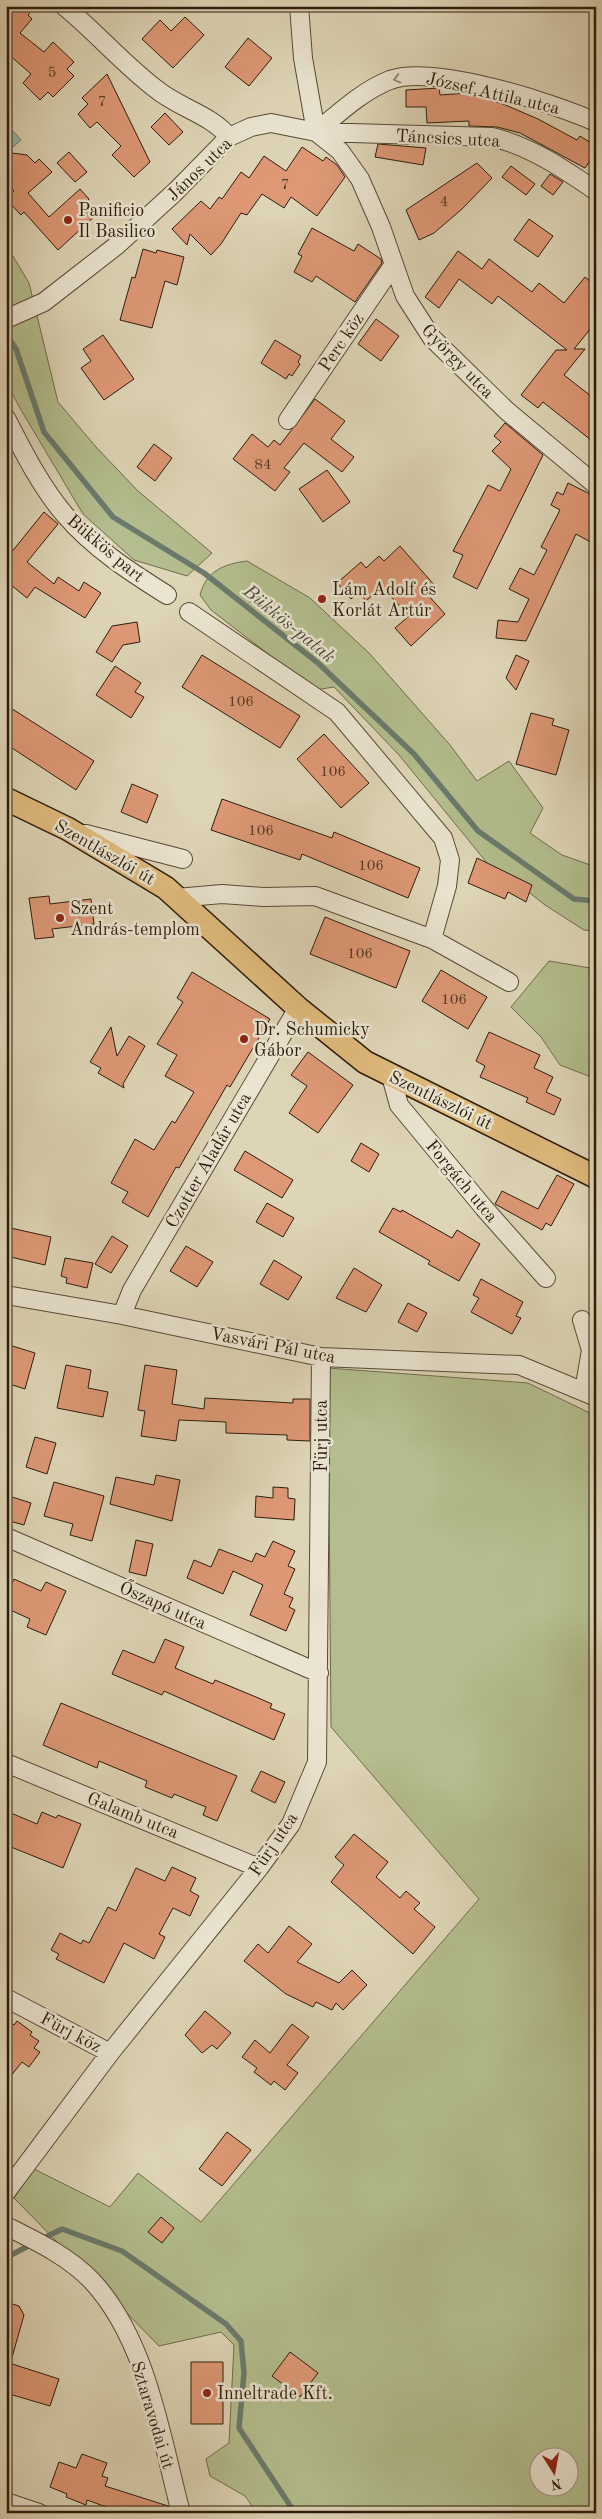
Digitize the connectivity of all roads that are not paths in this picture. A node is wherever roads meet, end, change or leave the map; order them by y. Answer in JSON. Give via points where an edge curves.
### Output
{"nodes":[{"id":1,"x":64,"y":6,"type":"edge"},
{"id":2,"x":300,"y":6,"type":"edge"},
{"id":3,"x":596,"y":122,"type":"edge"},
{"id":4,"x":316,"y":132,"type":"junction"},
{"id":5,"x":229,"y":137,"type":"junction"},
{"id":6,"x":596,"y":191,"type":"edge"},
{"id":7,"x":394,"y":264,"type":"junction"},
{"id":8,"x":13,"y":316,"type":"edge"},
{"id":9,"x":6,"y":418,"type":"edge"},
{"id":10,"x":288,"y":420,"type":"dead end"},
{"id":11,"x":596,"y":485,"type":"edge"},
{"id":12,"x":167,"y":595,"type":"dead end"},
{"id":13,"x":189,"y":612,"type":"dead end"},
{"id":14,"x":8,"y":804,"type":"edge"},
{"id":15,"x":68,"y":829,"type":"junction"},
{"id":16,"x":183,"y":859,"type":"dead end"},
{"id":17,"x":177,"y":898,"type":"junction"},
{"id":18,"x":432,"y":939,"type":"junction"},
{"id":19,"x":509,"y":982,"type":"dead end"},
{"id":20,"x":298,"y":1008,"type":"junction"},
{"id":21,"x":391,"y":1076,"type":"junction"},
{"id":22,"x":596,"y":1177,"type":"edge"},
{"id":23,"x":546,"y":1278,"type":"dead end"},
{"id":24,"x":6,"y":1295,"type":"edge"},
{"id":25,"x":122,"y":1315,"type":"junction"},
{"id":26,"x":582,"y":1320,"type":"dead end"},
{"id":27,"x":321,"y":1357,"type":"junction"},
{"id":28,"x":590,"y":1394,"type":"edge"},
{"id":29,"x":6,"y":1537,"type":"edge"},
{"id":30,"x":319,"y":1673,"type":"junction"},
{"id":31,"x":6,"y":1763,"type":"edge"},
{"id":32,"x":260,"y":1868,"type":"junction"},
{"id":33,"x":6,"y":1998,"type":"edge"},
{"id":34,"x":110,"y":2053,"type":"junction"},
{"id":35,"x":6,"y":2192,"type":"edge"},
{"id":36,"x":6,"y":2226,"type":"edge"},
{"id":37,"x":6,"y":2502,"type":"edge"},
{"id":38,"x":39,"y":2513,"type":"edge"},
{"id":39,"x":181,"y":2513,"type":"edge"}],
"edges":[{"from":1,"to":5,"type":"street","via":[[156,90],[209,119]]},
{"from":2,"to":4,"type":"street","via":[[303,58]]},
{"from":3,"to":4,"type":"street","name":"József Attila utca","one_way":true,"via":[[562,107],[527,98],[437,76],[411,76],[374,88]]},
{"from":4,"to":5,"type":"street","name":"János utca","via":[[271,123]]},
{"from":4,"to":6,"type":"street","name":"Táncsics utca","via":[[492,137],[514,142]]},
{"from":4,"to":7,"type":"street","name":"György utca","via":[[354,167]]},
{"from":5,"to":8,"type":"street","name":"János utca","via":[[116,246],[44,302]]},
{"from":7,"to":10,"type":"street","name":"Perc köz"},
{"from":7,"to":11,"type":"street","name":"György utca","via":[[405,296],[432,338],[507,411]]},
{"from":9,"to":12,"type":"street","name":"Bükkös part","via":[[37,475],[66,516],[105,552]]},
{"from":13,"to":18,"type":"street","via":[[337,712],[443,838],[450,860],[447,886]]},
{"from":14,"to":15,"type":"main road","name":"Szentlászlói út"},
{"from":15,"to":16,"type":"street"},
{"from":15,"to":17,"type":"main road","name":"Szentlászlói út","via":[[122,860]]},
{"from":17,"to":18,"type":"street","via":[[222,894],[315,896]]},
{"from":17,"to":20,"type":"main road","name":"Szentlászlói út"},
{"from":18,"to":19,"type":"street"},
{"from":20,"to":21,"type":"main road","name":"Szentlászlói út","via":[[365,1062]]},
{"from":20,"to":25,"type":"street","name":"Czotter Aladár utca","via":[[132,1290]]},
{"from":21,"to":22,"type":"main road","name":"Szentlászlói út"},
{"from":21,"to":23,"type":"street","name":"Forgách utca","via":[[399,1105]]},
{"from":24,"to":25,"type":"street","name":"Vasvári Pál utca"},
{"from":25,"to":27,"type":"street","name":"Vasvári Pál utca"},
{"from":26,"to":28,"type":"street","via":[[590,1350]]},
{"from":27,"to":28,"type":"street","name":"Vasvári Pál utca","via":[[519,1365]]},
{"from":27,"to":30,"type":"street","name":"Fürj utca"},
{"from":29,"to":30,"type":"street","name":"Őszapó utca"},
{"from":30,"to":32,"type":"street","name":"Fürj utca","via":[[318,1762],[291,1824]]},
{"from":31,"to":32,"type":"street","name":"Galamb utca"},
{"from":32,"to":34,"type":"street","name":"Fürj utca"},
{"from":33,"to":34,"type":"street","name":"Fürj köz"},
{"from":34,"to":35,"type":"street","name":"Fürj utca"},
{"from":36,"to":39,"type":"street","name":"Sztaravodai út","via":[[54,2250],[92,2281],[120,2320],[145,2376]]},
{"from":37,"to":38,"type":"street"}]}
